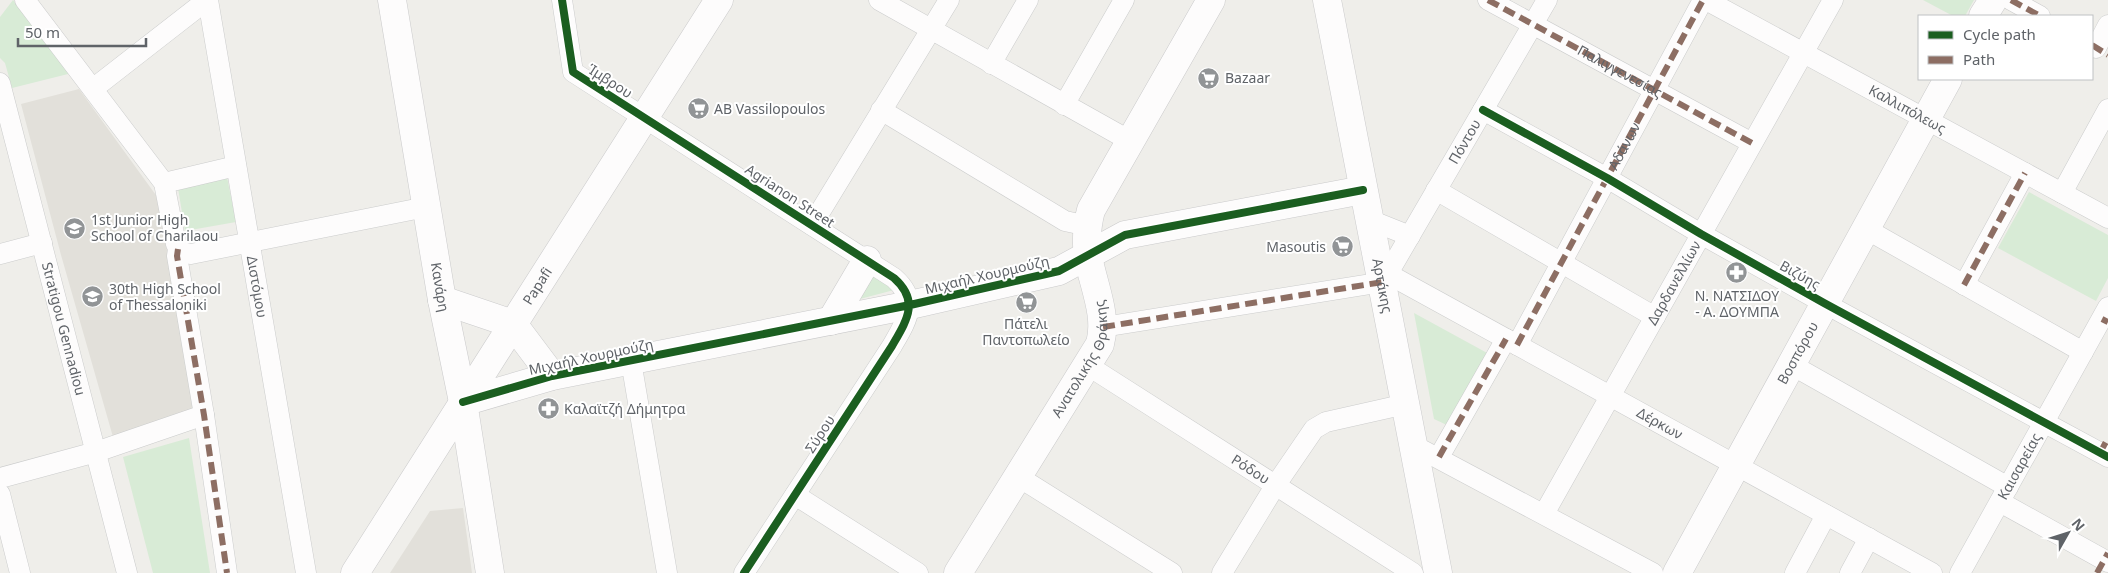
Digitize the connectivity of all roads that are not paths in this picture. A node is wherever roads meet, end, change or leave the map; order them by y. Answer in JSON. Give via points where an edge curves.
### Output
{"nodes":[{"id":1,"x":25,"y":0,"type":"edge"},
{"id":2,"x":208,"y":0,"type":"edge"},
{"id":3,"x":392,"y":0,"type":"edge"},
{"id":4,"x":562,"y":0,"type":"edge"},
{"id":5,"x":718,"y":0,"type":"edge"},
{"id":6,"x":879,"y":0,"type":"edge"},
{"id":7,"x":949,"y":0,"type":"edge"},
{"id":8,"x":1028,"y":0,"type":"edge"},
{"id":9,"x":1124,"y":0,"type":"edge"},
{"id":10,"x":1210,"y":0,"type":"edge"},
{"id":11,"x":1327,"y":0,"type":"edge"},
{"id":12,"x":1488,"y":0,"type":"edge"},
{"id":13,"x":1547,"y":0,"type":"edge"},
{"id":14,"x":1705,"y":0,"type":"edge"},
{"id":15,"x":1833,"y":0,"type":"edge"},
{"id":16,"x":1993,"y":0,"type":"edge"},
{"id":17,"x":2011,"y":0,"type":"edge"},
{"id":18,"x":1984,"y":15,"type":"edge"},
{"id":19,"x":2038,"y":15,"type":"edge"},
{"id":20,"x":1532,"y":25,"type":"junction"},
{"id":21,"x":2108,"y":25,"type":"edge"},
{"id":22,"x":932,"y":30,"type":"junction"},
{"id":23,"x":2098,"y":49,"type":"edge"},
{"id":24,"x":1803,"y":53,"type":"junction"},
{"id":25,"x":990,"y":64,"type":"junction"},
{"id":26,"x":1947,"y":80,"type":"edge"},
{"id":27,"x":0,"y":83,"type":"edge"},
{"id":28,"x":94,"y":88,"type":"junction"},
{"id":29,"x":1655,"y":89,"type":"junction"},
{"id":30,"x":1064,"y":105,"type":"junction"},
{"id":31,"x":2108,"y":109,"type":"edge"},
{"id":32,"x":882,"y":110,"type":"junction"},
{"id":33,"x":1483,"y":110,"type":"junction"},
{"id":34,"x":644,"y":118,"type":"junction"},
{"id":35,"x":1925,"y":119,"type":"junction"},
{"id":36,"x":1132,"y":142,"type":"junction"},
{"id":37,"x":1752,"y":143,"type":"junction"},
{"id":38,"x":236,"y":166,"type":"junction"},
{"id":39,"x":2025,"y":173,"type":"junction"},
{"id":40,"x":1607,"y":178,"type":"junction"},
{"id":41,"x":164,"y":182,"type":"junction"},
{"id":42,"x":1363,"y":190,"type":"junction"},
{"id":43,"x":1436,"y":190,"type":"junction"},
{"id":44,"x":2062,"y":193,"type":"junction"},
{"id":45,"x":426,"y":207,"type":"junction"},
{"id":46,"x":2108,"y":218,"type":"edge"},
{"id":47,"x":1370,"y":220,"type":"junction"},
{"id":48,"x":812,"y":225,"type":"junction"},
{"id":49,"x":1088,"y":226,"type":"junction"},
{"id":50,"x":1866,"y":229,"type":"junction"},
{"id":51,"x":1701,"y":234,"type":"junction"},
{"id":52,"x":1410,"y":236,"type":"junction"},
{"id":53,"x":249,"y":242,"type":"junction"},
{"id":54,"x":42,"y":244,"type":"junction"},
{"id":55,"x":181,"y":245,"type":"junction"},
{"id":56,"x":0,"y":254,"type":"edge"},
{"id":57,"x":1088,"y":256,"type":"junction"},
{"id":58,"x":867,"y":260,"type":"junction"},
{"id":59,"x":1562,"y":263,"type":"junction"},
{"id":60,"x":1385,"y":278,"type":"junction"},
{"id":61,"x":1964,"y":285,"type":"junction"},
{"id":62,"x":442,"y":300,"type":"junction"},
{"id":63,"x":1824,"y":303,"type":"junction"},
{"id":64,"x":910,"y":305,"type":"junction"},
{"id":65,"x":2106,"y":316,"type":"edge"},
{"id":66,"x":1655,"y":317,"type":"junction"},
{"id":67,"x":831,"y":321,"type":"junction"},
{"id":68,"x":513,"y":324,"type":"junction"},
{"id":69,"x":1103,"y":327,"type":"junction"},
{"id":70,"x":1512,"y":342,"type":"junction"},
{"id":71,"x":2083,"y":352,"type":"junction"},
{"id":72,"x":631,"y":361,"type":"junction"},
{"id":73,"x":1790,"y":364,"type":"junction"},
{"id":74,"x":1087,"y":365,"type":"junction"},
{"id":75,"x":552,"y":376,"type":"junction"},
{"id":76,"x":1610,"y":396,"type":"junction"},
{"id":77,"x":463,"y":402,"type":"junction"},
{"id":78,"x":1406,"y":404,"type":"junction"},
{"id":79,"x":204,"y":414,"type":"junction"},
{"id":80,"x":2044,"y":423,"type":"junction"},
{"id":81,"x":1413,"y":445,"type":"junction"},
{"id":82,"x":2105,"y":449,"type":"edge"},
{"id":83,"x":96,"y":452,"type":"junction"},
{"id":84,"x":1439,"y":457,"type":"junction"},
{"id":85,"x":1736,"y":465,"type":"junction"},
{"id":86,"x":1018,"y":476,"type":"junction"},
{"id":87,"x":0,"y":478,"type":"edge"},
{"id":88,"x":1275,"y":486,"type":"junction"},
{"id":89,"x":0,"y":494,"type":"edge"},
{"id":90,"x":2004,"y":494,"type":"junction"},
{"id":91,"x":795,"y":495,"type":"junction"},
{"id":92,"x":1544,"y":514,"type":"junction"},
{"id":93,"x":1826,"y":515,"type":"junction"},
{"id":94,"x":1868,"y":538,"type":"junction"},
{"id":95,"x":2104,"y":562,"type":"edge"},
{"id":96,"x":20,"y":573,"type":"edge"},
{"id":97,"x":127,"y":573,"type":"edge"},
{"id":98,"x":227,"y":573,"type":"edge"},
{"id":99,"x":306,"y":573,"type":"edge"},
{"id":100,"x":356,"y":573,"type":"edge"},
{"id":101,"x":490,"y":573,"type":"edge"},
{"id":102,"x":667,"y":573,"type":"edge"},
{"id":103,"x":744,"y":573,"type":"edge"},
{"id":104,"x":918,"y":573,"type":"edge"},
{"id":105,"x":958,"y":573,"type":"edge"},
{"id":106,"x":1172,"y":573,"type":"edge"},
{"id":107,"x":1222,"y":573,"type":"edge"},
{"id":108,"x":1413,"y":573,"type":"edge"},
{"id":109,"x":1438,"y":573,"type":"edge"},
{"id":110,"x":1653,"y":573,"type":"edge"},
{"id":111,"x":1677,"y":573,"type":"edge"},
{"id":112,"x":1795,"y":573,"type":"edge"},
{"id":113,"x":1850,"y":573,"type":"edge"},
{"id":114,"x":1932,"y":573,"type":"edge"},
{"id":115,"x":1960,"y":573,"type":"edge"}],
"edges":[{"from":1,"to":28,"type":"street"},
{"from":2,"to":28,"type":"street"},
{"from":2,"to":38,"type":"street","name":"Διστόμου"},
{"from":3,"to":45,"type":"street","name":"Κανάρη"},
{"from":4,"to":34,"type":"street","name":"Ίμβρου","via":[[573,72]]},
{"from":5,"to":34,"type":"street","name":"Papafi"},
{"from":6,"to":22,"type":"street"},
{"from":7,"to":22,"type":"street"},
{"from":8,"to":25,"type":"street"},
{"from":9,"to":30,"type":"street"},
{"from":10,"to":36,"type":"street","name":"Ανατολικής Θράκης"},
{"from":11,"to":42,"type":"street","name":"Αρτάκης"},
{"from":12,"to":20,"type":"street","name":"Παλιγγενεσίας"},
{"from":13,"to":20,"type":"street","name":"Πόντου"},
{"from":14,"to":24,"type":"street","name":"Καλλιπόλεως"},
{"from":14,"to":29,"type":"street","name":"Αδάνων"},
{"from":15,"to":24,"type":"street","name":"Δαρδανελλίων"},
{"from":16,"to":18,"type":"street"},
{"from":17,"to":19,"type":"street"},
{"from":20,"to":29,"type":"street","name":"Παλιγγενεσίας"},
{"from":20,"to":33,"type":"street","name":"Πόντου"},
{"from":21,"to":23,"type":"street"},
{"from":22,"to":25,"type":"street"},
{"from":22,"to":32,"type":"street"},
{"from":24,"to":35,"type":"street","name":"Καλλιπόλεως"},
{"from":24,"to":37,"type":"street","name":"Δαρδανελλίων"},
{"from":25,"to":30,"type":"street"},
{"from":26,"to":35,"type":"street","name":"Βοσπόρου"},
{"from":27,"to":54,"type":"street","name":"Stratigou Gennadiou"},
{"from":28,"to":41,"type":"street"},
{"from":29,"to":37,"type":"street","name":"Παλιγγενεσίας"},
{"from":29,"to":40,"type":"street","name":"Αδάνων"},
{"from":30,"to":36,"type":"street"},
{"from":31,"to":44,"type":"street"},
{"from":32,"to":48,"type":"street"},
{"from":32,"to":49,"type":"street","via":[[1065,221]]},
{"from":33,"to":40,"type":"street","name":"Βιζύης"},
{"from":33,"to":43,"type":"street","name":"Πόντου"},
{"from":34,"to":48,"type":"street","name":"Agrianon Street"},
{"from":34,"to":68,"type":"street","name":"Papafi"},
{"from":35,"to":39,"type":"street","name":"Καλλιπόλεως"},
{"from":35,"to":50,"type":"street","name":"Βοσπόρου"},
{"from":36,"to":49,"type":"street","name":"Ανατολικής Θράκης","via":[[1095,204]]},
{"from":37,"to":51,"type":"street","name":"Δαρδανελλίων"},
{"from":38,"to":41,"type":"street"},
{"from":38,"to":53,"type":"street","name":"Διστόμου"},
{"from":39,"to":44,"type":"street","name":"Καλλιπόλεως"},
{"from":39,"to":61,"type":"street"},
{"from":40,"to":51,"type":"street","name":"Βιζύης"},
{"from":40,"to":59,"type":"street","name":"Αδάνων"},
{"from":41,"to":55,"type":"street"},
{"from":42,"to":47,"type":"street","name":"Αρτάκης"},
{"from":42,"to":57,"type":"street","name":"Μιχαήλ Χουρμούζη","via":[[1125,235]]},
{"from":43,"to":52,"type":"street","name":"Πόντου"},
{"from":43,"to":59,"type":"street"},
{"from":44,"to":46,"type":"street","name":"Καλλιπόλεως"},
{"from":45,"to":53,"type":"street"},
{"from":45,"to":62,"type":"street","name":"Κανάρη"},
{"from":47,"to":52,"type":"street"},
{"from":47,"to":60,"type":"street","name":"Αρτάκης"},
{"from":48,"to":58,"type":"street","name":"Agrianon Street"},
{"from":49,"to":57,"type":"street","name":"Ανατολικής Θράκης"},
{"from":50,"to":61,"type":"street"},
{"from":50,"to":63,"type":"street","name":"Βοσπόρου"},
{"from":51,"to":63,"type":"street","name":"Βιζύης"},
{"from":51,"to":66,"type":"street","name":"Δαρδανελλίων"},
{"from":52,"to":60,"type":"street","name":"Πόντου"},
{"from":53,"to":55,"type":"street"},
{"from":53,"to":99,"type":"street","name":"Διστόμου"},
{"from":54,"to":56,"type":"street"},
{"from":54,"to":83,"type":"street","name":"Stratigou Gennadiou"},
{"from":55,"to":79,"type":"street","via":[[177,256]]},
{"from":57,"to":64,"type":"street","name":"Μιχαήλ Χουρμούζη","via":[[1059,272]]},
{"from":57,"to":69,"type":"street","name":"Ανατολικής Θράκης"},
{"from":58,"to":64,"type":"street","name":"Agrianon Street","via":[[897,280]]},
{"from":58,"to":67,"type":"street"},
{"from":59,"to":66,"type":"street"},
{"from":59,"to":70,"type":"street","name":"Αδάνων"},
{"from":60,"to":69,"type":"street"},
{"from":60,"to":70,"type":"street","name":"Δέρκων"},
{"from":60,"to":78,"type":"street","name":"Αρτάκης"},
{"from":61,"to":71,"type":"street"},
{"from":62,"to":68,"type":"street"},
{"from":62,"to":77,"type":"street","name":"Κανάρη"},
{"from":63,"to":73,"type":"street","name":"Βοσπόρου"},
{"from":63,"to":80,"type":"street","name":"Βιζύης"},
{"from":64,"to":67,"type":"street","name":"Μιχαήλ Χουρμούζη"},
{"from":64,"to":91,"type":"street","name":"Σύρου","via":[[892,346]]},
{"from":65,"to":71,"type":"street","name":"Καισαρείας"},
{"from":66,"to":76,"type":"street","name":"Δαρδανελλίων"},
{"from":67,"to":72,"type":"street","name":"Μιχαήλ Χουρμούζη"},
{"from":68,"to":75,"type":"street"},
{"from":68,"to":77,"type":"street","name":"Papafi"},
{"from":69,"to":74,"type":"street","name":"Ανατολικής Θράκης","via":[[1100,344]]},
{"from":70,"to":76,"type":"street","name":"Δέρκων"},
{"from":70,"to":84,"type":"street","name":"Αδάνων"},
{"from":71,"to":80,"type":"street","name":"Καισαρείας"},
{"from":72,"to":75,"type":"street","name":"Μιχαήλ Χουρμούζη"},
{"from":72,"to":102,"type":"street"},
{"from":73,"to":85,"type":"street","name":"Βοσπόρου"},
{"from":73,"to":90,"type":"street"},
{"from":74,"to":86,"type":"street","name":"Ανατολικής Θράκης"},
{"from":74,"to":88,"type":"street","name":"Ρόδου"},
{"from":75,"to":77,"type":"street","name":"Μιχαήλ Χουρμούζη"},
{"from":76,"to":85,"type":"street","name":"Δέρκων"},
{"from":76,"to":92,"type":"street","name":"Δαρδανελλίων"},
{"from":77,"to":100,"type":"street","name":"Papafi"},
{"from":77,"to":101,"type":"street","name":"Κανάρη"},
{"from":78,"to":81,"type":"street","name":"Αρτάκης"},
{"from":78,"to":88,"type":"street","via":[[1318,426]]},
{"from":79,"to":83,"type":"street"},
{"from":79,"to":98,"type":"street"},
{"from":80,"to":82,"type":"street","name":"Βιζύης"},
{"from":80,"to":90,"type":"street","name":"Καισαρείας"},
{"from":81,"to":84,"type":"street"},
{"from":81,"to":109,"type":"street","name":"Αρτάκης"},
{"from":83,"to":87,"type":"street"},
{"from":83,"to":97,"type":"street","name":"Stratigou Gennadiou"},
{"from":84,"to":92,"type":"street"},
{"from":85,"to":93,"type":"street","name":"Δέρκων"},
{"from":85,"to":111,"type":"street","name":"Βοσπόρου"},
{"from":86,"to":105,"type":"street","name":"Ανατολικής Θράκης"},
{"from":86,"to":106,"type":"street"},
{"from":88,"to":107,"type":"street"},
{"from":88,"to":108,"type":"street","name":"Ρόδου"},
{"from":89,"to":96,"type":"street"},
{"from":90,"to":95,"type":"street"},
{"from":90,"to":115,"type":"street","name":"Καισαρείας"},
{"from":91,"to":103,"type":"street","name":"Σύρου"},
{"from":91,"to":104,"type":"street"},
{"from":92,"to":110,"type":"street"},
{"from":93,"to":94,"type":"street","name":"Δέρκων"},
{"from":93,"to":112,"type":"street"},
{"from":94,"to":113,"type":"street"},
{"from":94,"to":114,"type":"street","name":"Δέρκων"}]}
